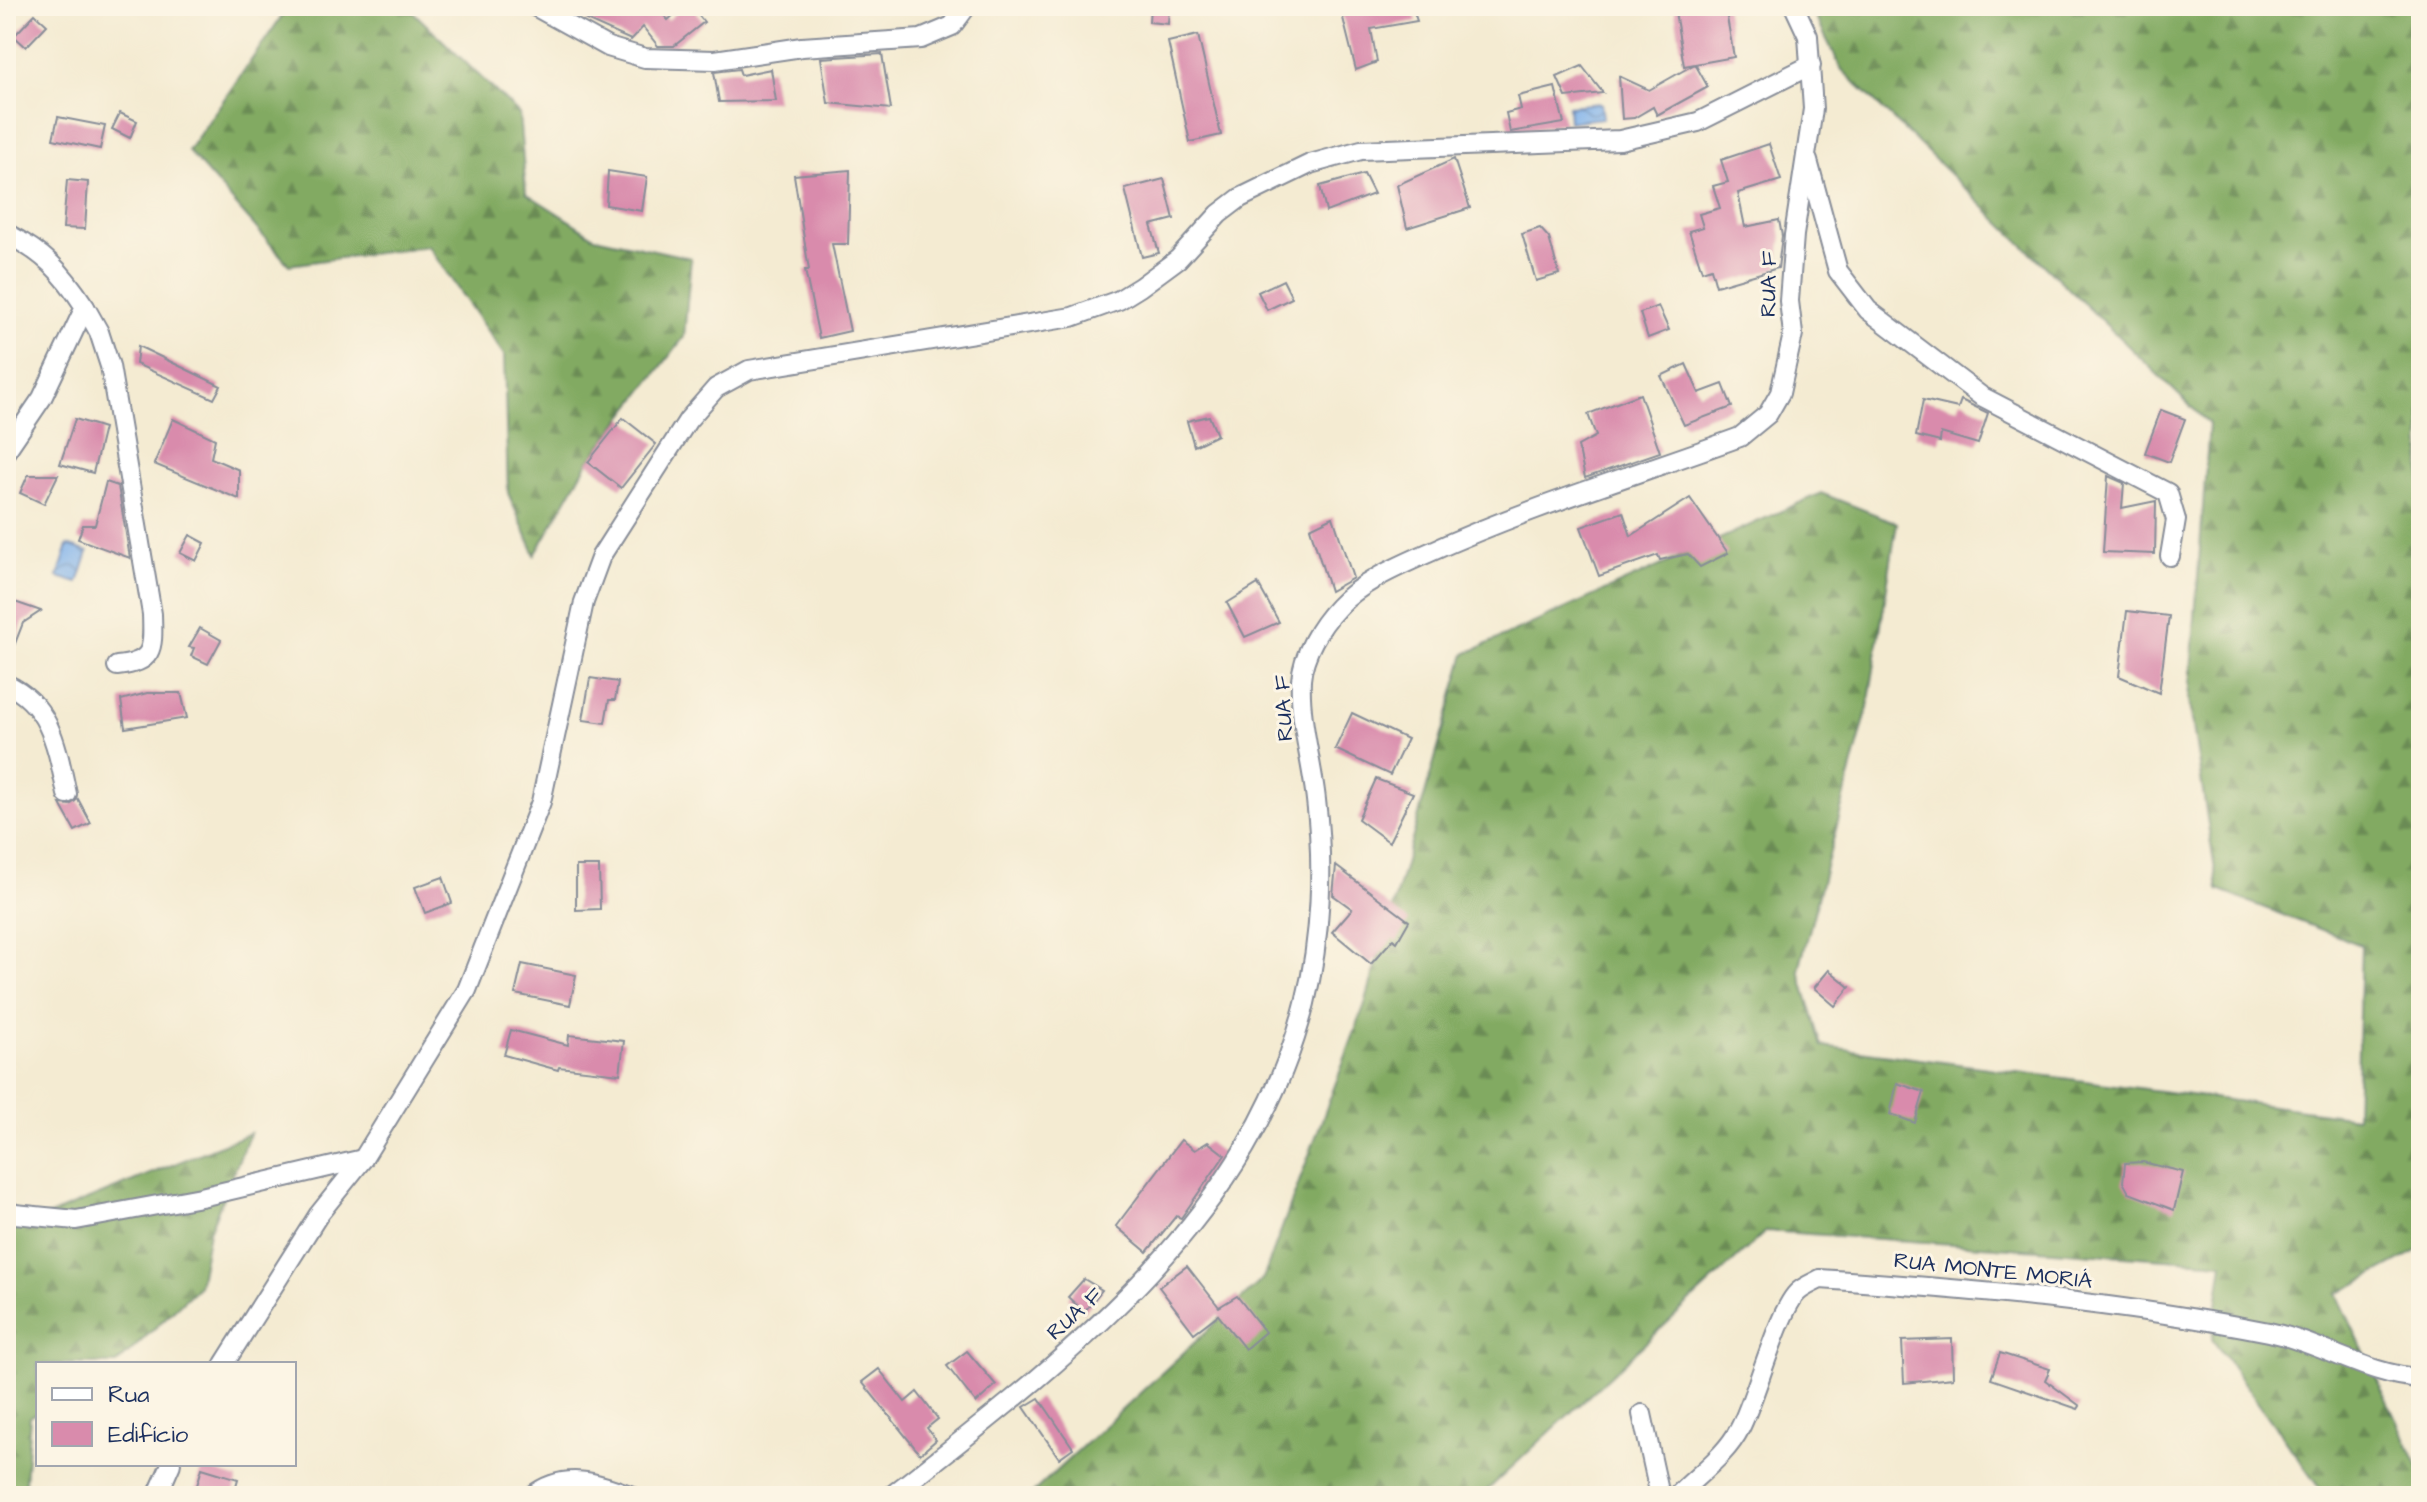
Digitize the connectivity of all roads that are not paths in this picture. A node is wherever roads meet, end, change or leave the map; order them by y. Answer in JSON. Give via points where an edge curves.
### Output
{"nodes":[{"id":1,"x":534,"y":6,"type":"edge"},
{"id":2,"x":967,"y":6,"type":"edge"},
{"id":3,"x":1794,"y":6,"type":"edge"},
{"id":4,"x":1811,"y":65,"type":"junction"},
{"id":5,"x":1805,"y":150,"type":"junction"},
{"id":6,"x":6,"y":233,"type":"edge"},
{"id":7,"x":85,"y":307,"type":"junction"},
{"id":8,"x":6,"y":451,"type":"edge"},
{"id":9,"x":2170,"y":556,"type":"dead end"},
{"id":10,"x":117,"y":666,"type":"dead end"},
{"id":11,"x":6,"y":684,"type":"edge"},
{"id":12,"x":67,"y":794,"type":"dead end"},
{"id":13,"x":363,"y":1159,"type":"junction"},
{"id":14,"x":6,"y":1209,"type":"edge"},
{"id":15,"x":225,"y":1362,"type":"edge"},
{"id":16,"x":2421,"y":1378,"type":"edge"},
{"id":17,"x":1642,"y":1414,"type":"dead end"},
{"id":18,"x":170,"y":1466,"type":"edge"},
{"id":19,"x":157,"y":1496,"type":"edge"},
{"id":20,"x":532,"y":1496,"type":"edge"},
{"id":21,"x":632,"y":1496,"type":"edge"},
{"id":22,"x":891,"y":1496,"type":"edge"},
{"id":23,"x":1660,"y":1496,"type":"edge"},
{"id":24,"x":1677,"y":1496,"type":"edge"}],
"edges":[{"from":1,"to":2,"type":"street","via":[[608,47],[645,58],[715,60],[802,47],[921,39],[952,26]]},
{"from":3,"to":4,"type":"street","name":"RUA F","via":[[1808,36]]},
{"from":4,"to":5,"type":"street","name":"RUA F","via":[[1813,109]]},
{"from":4,"to":13,"type":"street","via":[[1698,122],[1620,140],[1361,150],[1310,164],[1240,198],[1160,274],[1108,304],[1072,317],[749,370],[716,388],[688,420],[601,556],[584,602],[541,802],[530,831],[467,990]]},
{"from":5,"to":9,"type":"street","via":[[1831,254],[1859,301],[1981,396],[2168,493],[2176,520]]},
{"from":5,"to":22,"type":"street","name":"RUA F","via":[[1789,301],[1793,334],[1780,393],[1768,414],[1740,437],[1525,513],[1397,567],[1339,605],[1323,627],[1308,651],[1301,679],[1317,807],[1315,952],[1293,1043],[1262,1116],[1184,1233],[1118,1308],[1025,1391]]},
{"from":6,"to":7,"type":"street","via":[[40,252],[65,276]]},
{"from":7,"to":8,"type":"street","via":[[42,398]]},
{"from":7,"to":10,"type":"street","via":[[110,366],[152,614],[148,656],[137,664]]},
{"from":11,"to":12,"type":"street","via":[[27,693],[41,709]]},
{"from":13,"to":14,"type":"street","via":[[76,1220]]},
{"from":13,"to":15,"type":"street","via":[[319,1214]]},
{"from":16,"to":24,"type":"street","name":"RUA MONTE MORIÁ","via":[[2386,1372],[2274,1333],[2213,1322],[1820,1279],[1796,1292],[1780,1319],[1739,1431],[1718,1459]]},
{"from":17,"to":23,"type":"street"},
{"from":18,"to":19,"type":"street"},
{"from":20,"to":21,"type":"street","via":[[547,1486],[581,1480]]}]}
